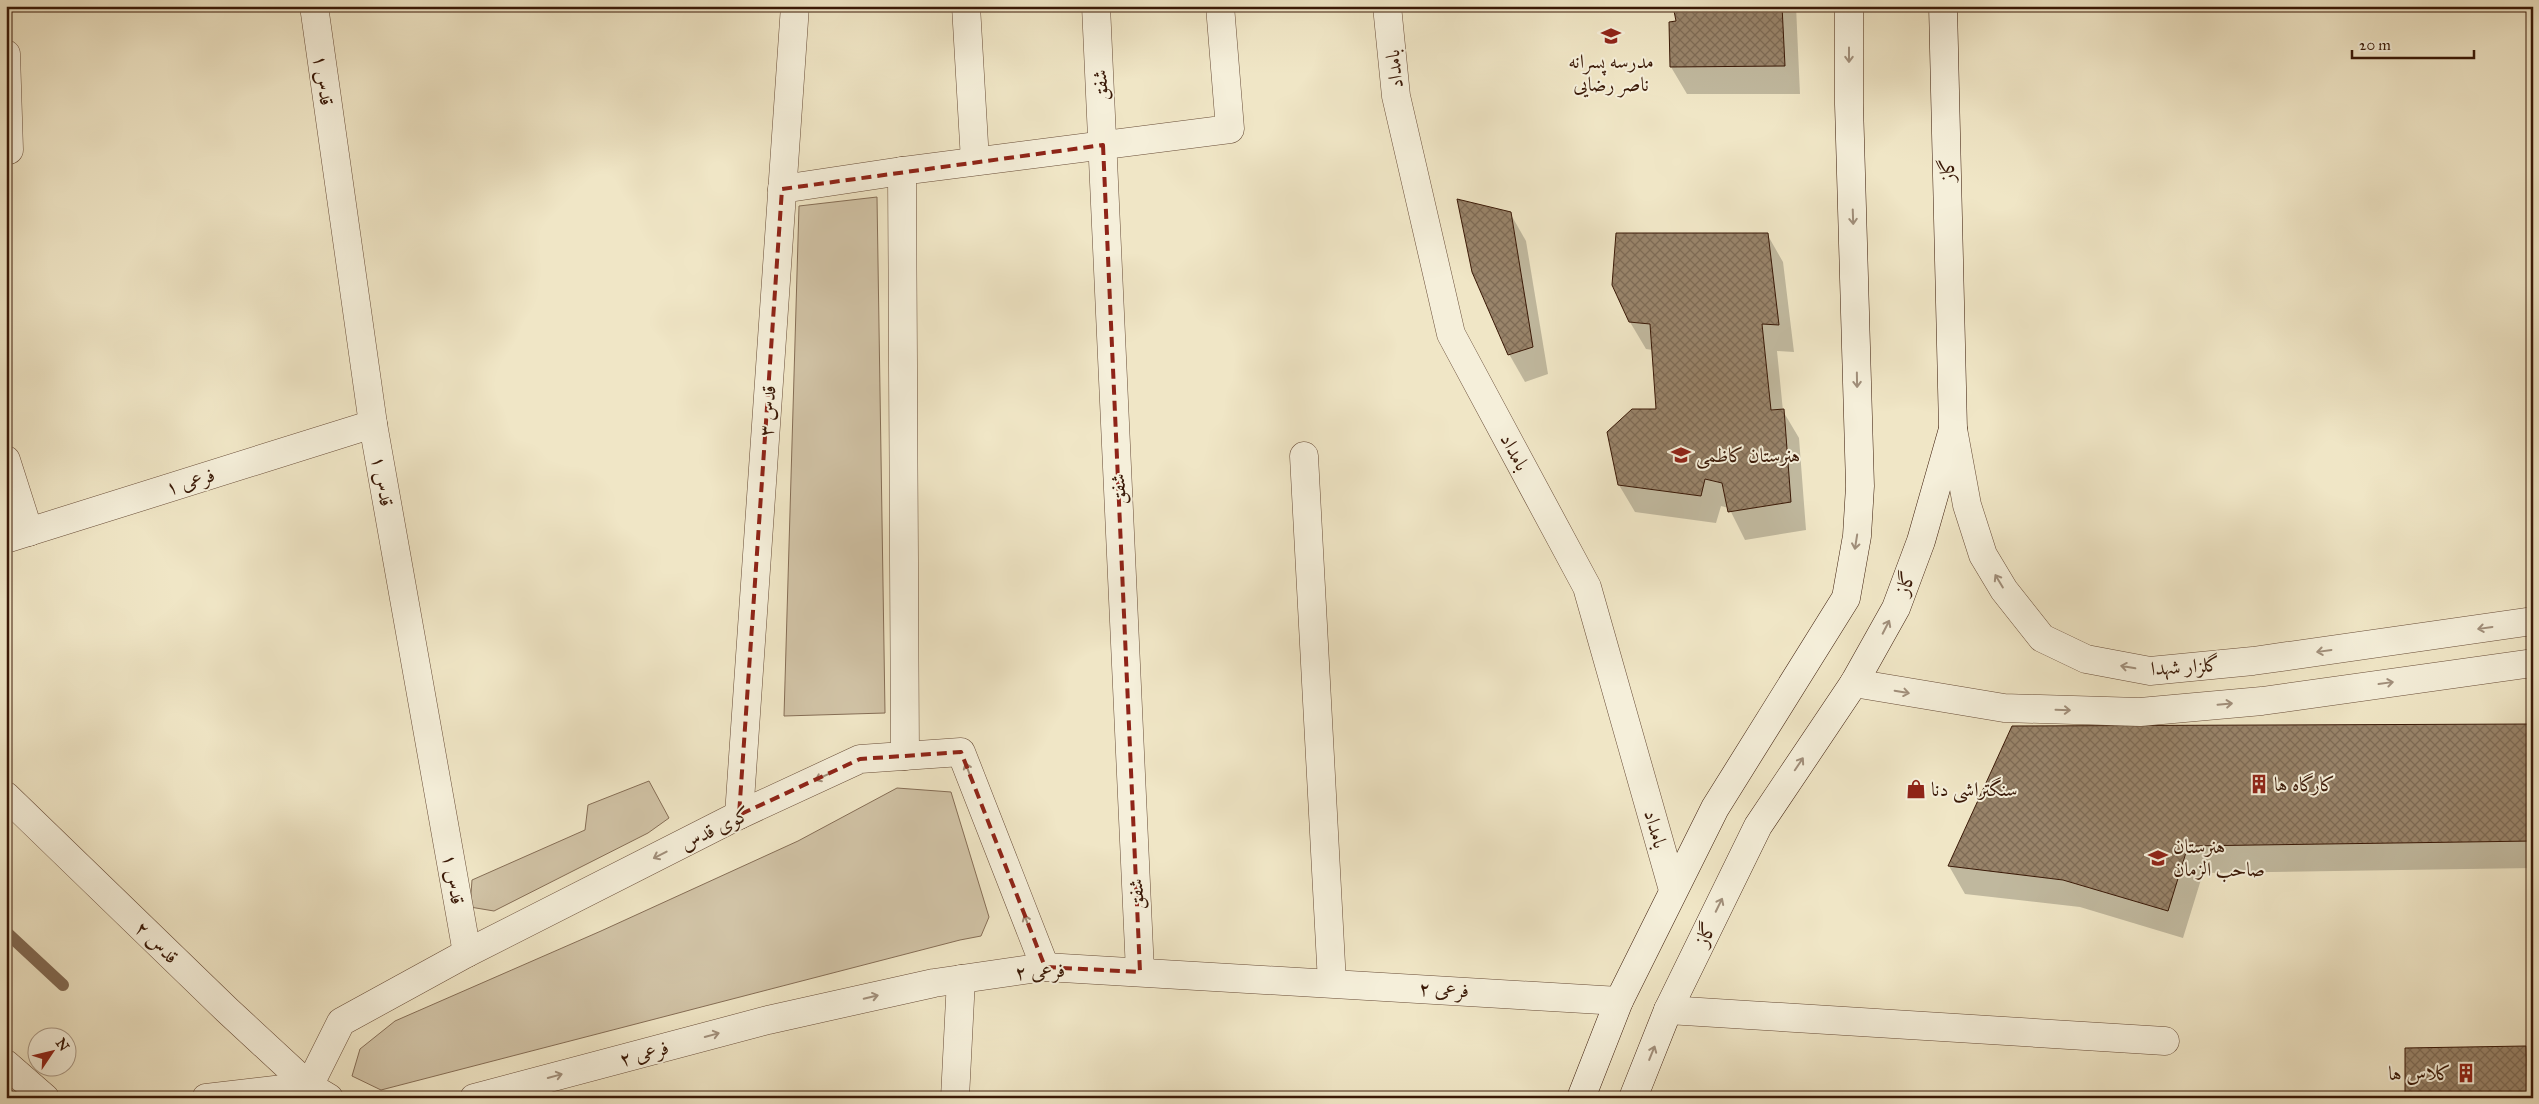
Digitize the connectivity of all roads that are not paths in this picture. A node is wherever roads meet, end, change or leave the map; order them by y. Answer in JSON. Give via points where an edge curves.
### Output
{"nodes":[{"id":1,"x":314,"y":6,"type":"edge"},
{"id":2,"x":795,"y":6,"type":"edge"},
{"id":3,"x":966,"y":6,"type":"edge"},
{"id":4,"x":1096,"y":6,"type":"edge"},
{"id":5,"x":1220,"y":6,"type":"edge"},
{"id":6,"x":1386,"y":6,"type":"edge"},
{"id":7,"x":1849,"y":6,"type":"edge"},
{"id":8,"x":1943,"y":6,"type":"edge"},
{"id":9,"x":6,"y":54,"type":"edge"},
{"id":10,"x":1102,"y":145,"type":"junction"},
{"id":11,"x":6,"y":150,"type":"edge"},
{"id":12,"x":975,"y":161,"type":"junction"},
{"id":13,"x":902,"y":171,"type":"junction"},
{"id":14,"x":782,"y":189,"type":"junction"},
{"id":15,"x":373,"y":424,"type":"junction"},
{"id":16,"x":1953,"y":429,"type":"junction"},
{"id":17,"x":1304,"y":456,"type":"dead end"},
{"id":18,"x":6,"y":460,"type":"edge"},
{"id":19,"x":18,"y":535,"type":"edge"},
{"id":20,"x":2533,"y":621,"type":"edge"},
{"id":21,"x":2411,"y":639,"type":"junction"},
{"id":22,"x":2533,"y":663,"type":"edge"},
{"id":23,"x":2414,"y":679,"type":"junction"},
{"id":24,"x":1854,"y":684,"type":"junction"},
{"id":25,"x":905,"y":756,"type":"junction"},
{"id":26,"x":6,"y":796,"type":"edge"},
{"id":27,"x":739,"y":815,"type":"junction"},
{"id":28,"x":1673,"y":890,"type":"junction"},
{"id":29,"x":467,"y":953,"type":"junction"},
{"id":30,"x":1045,"y":967,"type":"junction"},
{"id":31,"x":1140,"y":972,"type":"junction"},
{"id":32,"x":961,"y":979,"type":"junction"},
{"id":33,"x":1332,"y":983,"type":"junction"},
{"id":34,"x":1619,"y":1001,"type":"junction"},
{"id":35,"x":1668,"y":1010,"type":"junction"},
{"id":36,"x":2165,"y":1041,"type":"dead end"},
{"id":37,"x":6,"y":1064,"type":"edge"},
{"id":38,"x":317,"y":1094,"type":"edge"},
{"id":39,"x":217,"y":1097,"type":"edge"},
{"id":40,"x":45,"y":1098,"type":"edge"},
{"id":41,"x":474,"y":1098,"type":"edge"},
{"id":42,"x":955,"y":1098,"type":"edge"},
{"id":43,"x":1581,"y":1098,"type":"edge"},
{"id":44,"x":1633,"y":1098,"type":"edge"}],
"edges":[{"from":1,"to":15,"type":"street","name":"قدس ۱"},
{"from":2,"to":14,"type":"street","name":"قدس ۳"},
{"from":3,"to":12,"type":"street"},
{"from":4,"to":10,"type":"street","name":"شفق"},
{"from":5,"to":10,"type":"street","via":[[1230,129]]},
{"from":6,"to":28,"type":"street","name":"بامداد","via":[[1396,96],[1452,334],[1587,586]]},
{"from":7,"to":28,"type":"street","one_way":true,"via":[[1860,486],[1857,536],[1846,598],[1715,808]]},
{"from":8,"to":16,"type":"street","name":"گاز"},
{"from":9,"to":11,"type":"street","via":[[9,150]]},
{"from":10,"to":12,"type":"street"},
{"from":10,"to":31,"type":"street","name":"شفق"},
{"from":12,"to":13,"type":"street"},
{"from":13,"to":14,"type":"street"},
{"from":13,"to":25,"type":"street"},
{"from":14,"to":27,"type":"street","name":"قدس ۳"},
{"from":15,"to":19,"type":"street","name":"فرعی ۱"},
{"from":15,"to":29,"type":"street","name":"قدس ۱"},
{"from":21,"to":16,"type":"street","name":"گلزار شهدا","one_way":true,"via":[[2253,661],[2150,671],[2086,659],[2042,638],[2004,590],[1983,555],[1967,505]]},
{"from":24,"to":16,"type":"street","name":"گاز","one_way":true,"via":[[1896,608],[1922,541]]},
{"from":17,"to":33,"type":"street"},
{"from":18,"to":19,"type":"street"},
{"from":20,"to":21,"type":"street","name":"گلزار شهدا","one_way":true},
{"from":21,"to":23,"type":"street"},
{"from":22,"to":23,"type":"street","name":"گلزار شهدا"},
{"from":24,"to":23,"type":"street","name":"گلزار شهدا","one_way":true,"via":[[2004,708],[2140,712],[2262,701]]},
{"from":35,"to":24,"type":"street","name":"گاز","one_way":true,"via":[[1758,826]]},
{"from":25,"to":27,"type":"street","name":"کوی قدس","one_way":true,"via":[[860,759]]},
{"from":30,"to":25,"type":"street","name":"کوی قدس","one_way":true,"via":[[961,752]]},
{"from":26,"to":38,"type":"street","name":"قدس ۲"},
{"from":27,"to":29,"type":"street","name":"کوی قدس","one_way":true},
{"from":28,"to":34,"type":"street"},
{"from":29,"to":38,"type":"street","name":"کوی قدس","via":[[341,1022]]},
{"from":30,"to":31,"type":"street","name":"فرعی ۲"},
{"from":30,"to":32,"type":"street","name":"فرعی ۲"},
{"from":31,"to":33,"type":"street","name":"فرعی ۲"},
{"from":41,"to":32,"type":"street","name":"فرعی ۲","one_way":true,"via":[[768,1020]]},
{"from":32,"to":42,"type":"street"},
{"from":33,"to":34,"type":"street","name":"فرعی ۲"},
{"from":34,"to":43,"type":"street"},
{"from":35,"to":36,"type":"street"},
{"from":44,"to":35,"type":"street","name":"گاز","one_way":true},
{"from":37,"to":40,"type":"street"},
{"from":38,"to":39,"type":"street"}]}
